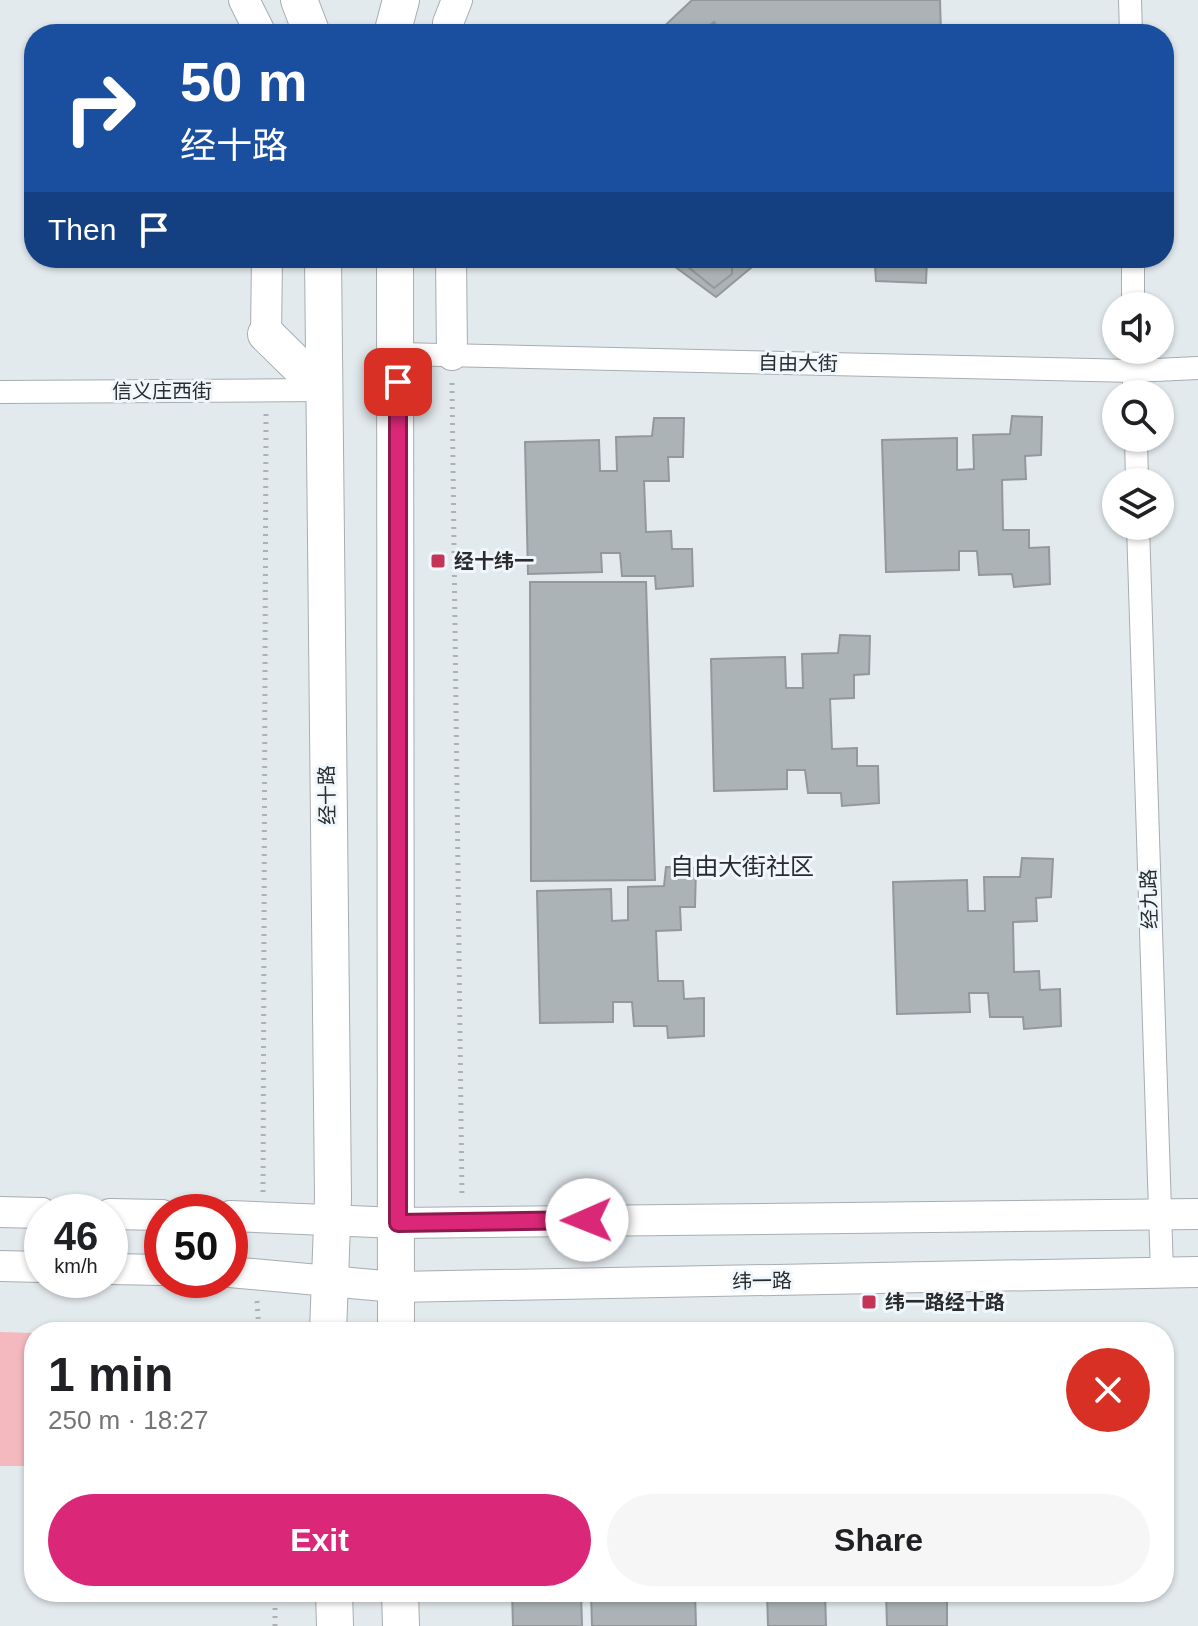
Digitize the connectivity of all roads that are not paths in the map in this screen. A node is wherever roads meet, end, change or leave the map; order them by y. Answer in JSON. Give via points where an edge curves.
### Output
{"nodes":[{"id":1,"x":244,"y":0,"type":"edge"},
{"id":2,"x":299,"y":0,"type":"edge"},
{"id":3,"x":322,"y":0,"type":"edge"},
{"id":4,"x":389,"y":0,"type":"edge"},
{"id":5,"x":401,"y":0,"type":"edge"},
{"id":6,"x":457,"y":0,"type":"edge"},
{"id":7,"x":1130,"y":0,"type":"edge"},
{"id":8,"x":256,"y":24,"type":"edge"},
{"id":9,"x":308,"y":24,"type":"edge"},
{"id":10,"x":323,"y":24,"type":"edge"},
{"id":11,"x":390,"y":24,"type":"edge"},
{"id":12,"x":394,"y":24,"type":"edge"},
{"id":13,"x":448,"y":24,"type":"edge"},
{"id":14,"x":1131,"y":24,"type":"edge"},
{"id":15,"x":267,"y":268,"type":"edge"},
{"id":16,"x":323,"y":268,"type":"edge"},
{"id":17,"x":395,"y":268,"type":"edge"},
{"id":18,"x":451,"y":268,"type":"edge"},
{"id":19,"x":1133,"y":268,"type":"edge"},
{"id":20,"x":1133,"y":292,"type":"edge"},
{"id":21,"x":266,"y":334,"type":"joint"},
{"id":22,"x":398,"y":354,"type":"junction"},
{"id":23,"x":452,"y":355,"type":"junction"},
{"id":24,"x":1102,"y":360,"type":"edge"},
{"id":25,"x":1166,"y":364,"type":"edge"},
{"id":26,"x":1198,"y":368,"type":"edge"},
{"id":27,"x":323,"y":390,"type":"junction"},
{"id":28,"x":0,"y":392,"type":"edge"},
{"id":29,"x":1138,"y":540,"type":"edge"},
{"id":30,"x":0,"y":1212,"type":"edge"},
{"id":31,"x":24,"y":1213,"type":"edge"},
{"id":32,"x":1158,"y":1214,"type":"junction"},
{"id":33,"x":1198,"y":1214,"type":"edge"},
{"id":34,"x":248,"y":1216,"type":"edge"},
{"id":35,"x":331,"y":1217,"type":"junction"},
{"id":36,"x":398,"y":1223,"type":"junction"},
{"id":37,"x":0,"y":1266,"type":"edge"},
{"id":38,"x":24,"y":1267,"type":"edge"},
{"id":39,"x":1198,"y":1272,"type":"edge"},
{"id":40,"x":1162,"y":1273,"type":"junction"},
{"id":41,"x":248,"y":1274,"type":"edge"},
{"id":42,"x":327,"y":1281,"type":"junction"},
{"id":43,"x":395,"y":1287,"type":"junction"},
{"id":44,"x":328,"y":1322,"type":"edge"},
{"id":45,"x":396,"y":1322,"type":"edge"},
{"id":46,"x":334,"y":1602,"type":"edge"},
{"id":47,"x":400,"y":1602,"type":"edge"},
{"id":48,"x":335,"y":1626,"type":"edge"},
{"id":49,"x":401,"y":1626,"type":"edge"}],
"edges":[{"from":1,"to":8,"type":"main road"},
{"from":2,"to":9,"type":"highway"},
{"from":3,"to":10,"type":"highway"},
{"from":4,"to":11,"type":"highway"},
{"from":5,"to":12,"type":"highway"},
{"from":6,"to":13,"type":"main road"},
{"from":7,"to":14,"type":"street"},
{"from":15,"to":21,"type":"main road"},
{"from":16,"to":27,"type":"highway","name":"经十路"},
{"from":17,"to":22,"type":"highway"},
{"from":18,"to":23,"type":"main road"},
{"from":19,"to":20,"type":"street"},
{"from":21,"to":27,"type":"highway"},
{"from":22,"to":23,"type":"street","name":"自由大街"},
{"from":22,"to":36,"type":"highway"},
{"from":23,"to":24,"type":"street","name":"自由大街"},
{"from":25,"to":26,"type":"street","name":"自由大街"},
{"from":27,"to":28,"type":"street","name":"信义庄西街"},
{"from":27,"to":35,"type":"highway","name":"经十路"},
{"from":29,"to":32,"type":"street","name":"经九路"},
{"from":30,"to":31,"type":"main road"},
{"from":32,"to":33,"type":"main road"},
{"from":32,"to":36,"type":"main road"},
{"from":32,"to":40,"type":"street","name":"经九路"},
{"from":34,"to":35,"type":"main road"},
{"from":35,"to":36,"type":"main road"},
{"from":35,"to":42,"type":"highway","name":"经十路"},
{"from":36,"to":43,"type":"highway"},
{"from":37,"to":38,"type":"main road"},
{"from":39,"to":40,"type":"main road","name":"纬一路"},
{"from":40,"to":43,"type":"main road","name":"纬一路"},
{"from":41,"to":42,"type":"main road","name":"纬一路"},
{"from":42,"to":43,"type":"main road","name":"纬一路"},
{"from":42,"to":44,"type":"highway","name":"经十路"},
{"from":43,"to":45,"type":"highway"},
{"from":46,"to":48,"type":"highway"},
{"from":47,"to":49,"type":"highway"}]}
